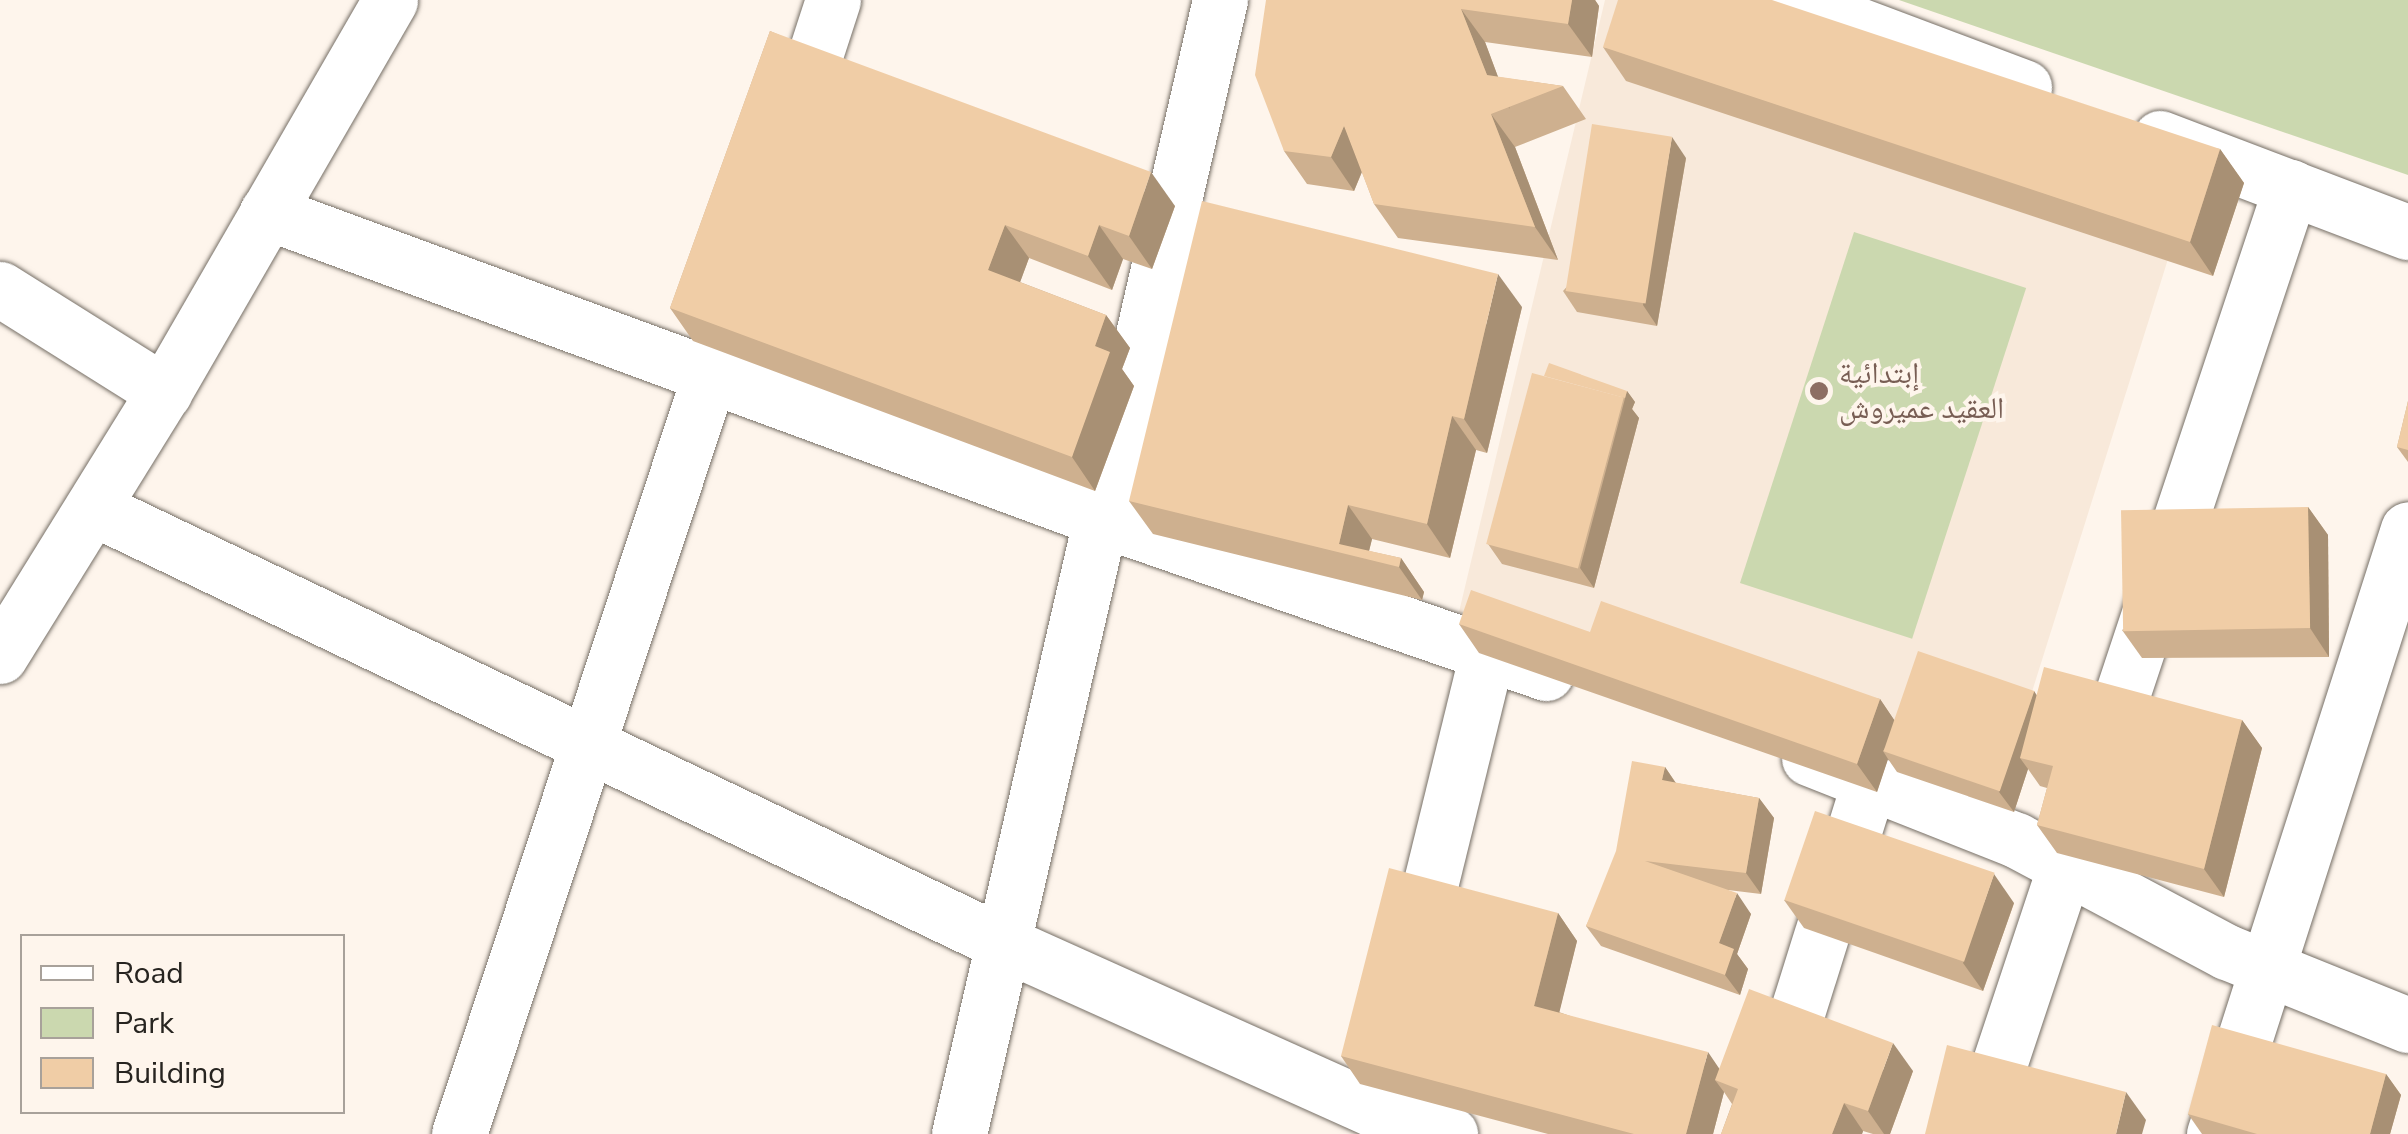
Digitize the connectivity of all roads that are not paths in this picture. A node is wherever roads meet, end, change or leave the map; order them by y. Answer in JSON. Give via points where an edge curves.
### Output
{"nodes":[{"id":1,"x":390,"y":0,"type":"edge"},
{"id":2,"x":833,"y":0,"type":"edge"},
{"id":3,"x":1220,"y":0,"type":"edge"},
{"id":4,"x":1792,"y":0,"type":"edge"},
{"id":5,"x":777,"y":170,"type":"edge"},
{"id":6,"x":2291,"y":187,"type":"junction"},
{"id":7,"x":267,"y":212,"type":"junction"},
{"id":8,"x":2408,"y":232,"type":"edge"},
{"id":9,"x":0,"y":289,"type":"edge"},
{"id":10,"x":734,"y":302,"type":"edge"},
{"id":11,"x":709,"y":377,"type":"junction"},
{"id":12,"x":164,"y":392,"type":"junction"},
{"id":13,"x":92,"y":508,"type":"junction"},
{"id":14,"x":1101,"y":519,"type":"junction"},
{"id":15,"x":2408,"y":529,"type":"edge"},
{"id":16,"x":1487,"y":654,"type":"junction"},
{"id":17,"x":0,"y":656,"type":"edge"},
{"id":18,"x":1600,"y":691,"type":"edge"},
{"id":19,"x":1752,"y":740,"type":"edge"},
{"id":20,"x":588,"y":744,"type":"junction"},
{"id":21,"x":1870,"y":782,"type":"junction"},
{"id":22,"x":2063,"y":864,"type":"junction"},
{"id":23,"x":1003,"y":942,"type":"junction"},
{"id":24,"x":2268,"y":963,"type":"junction"},
{"id":25,"x":1403,"y":996,"type":"edge"},
{"id":26,"x":2408,"y":1024,"type":"edge"},
{"id":27,"x":1389,"y":1053,"type":"edge"},
{"id":28,"x":1372,"y":1122,"type":"edge"},
{"id":29,"x":459,"y":1134,"type":"edge"},
{"id":30,"x":959,"y":1134,"type":"edge"},
{"id":31,"x":1450,"y":1134,"type":"edge"},
{"id":32,"x":1759,"y":1134,"type":"edge"},
{"id":33,"x":1976,"y":1134,"type":"edge"},
{"id":34,"x":2214,"y":1134,"type":"edge"}],
"edges":[{"from":1,"to":7,"type":"street"},
{"from":2,"to":5,"type":"street"},
{"from":3,"to":14,"type":"street"},
{"from":4,"to":6,"type":"street"},
{"from":6,"to":8,"type":"street"},
{"from":6,"to":22,"type":"street"},
{"from":7,"to":11,"type":"street"},
{"from":7,"to":12,"type":"street"},
{"from":9,"to":12,"type":"street"},
{"from":10,"to":11,"type":"street"},
{"from":11,"to":14,"type":"street"},
{"from":11,"to":20,"type":"street"},
{"from":12,"to":13,"type":"street"},
{"from":13,"to":17,"type":"street"},
{"from":13,"to":20,"type":"street"},
{"from":14,"to":16,"type":"street"},
{"from":14,"to":23,"type":"street"},
{"from":15,"to":24,"type":"street"},
{"from":16,"to":18,"type":"street"},
{"from":16,"to":25,"type":"street"},
{"from":19,"to":21,"type":"street"},
{"from":20,"to":23,"type":"street"},
{"from":20,"to":29,"type":"street"},
{"from":21,"to":22,"type":"street"},
{"from":21,"to":32,"type":"street"},
{"from":22,"to":24,"type":"street","via":[[2227,952]]},
{"from":22,"to":33,"type":"street"},
{"from":23,"to":28,"type":"street"},
{"from":23,"to":30,"type":"street"},
{"from":24,"to":26,"type":"street"},
{"from":24,"to":34,"type":"street"},
{"from":27,"to":28,"type":"street"},
{"from":28,"to":31,"type":"street"}]}
